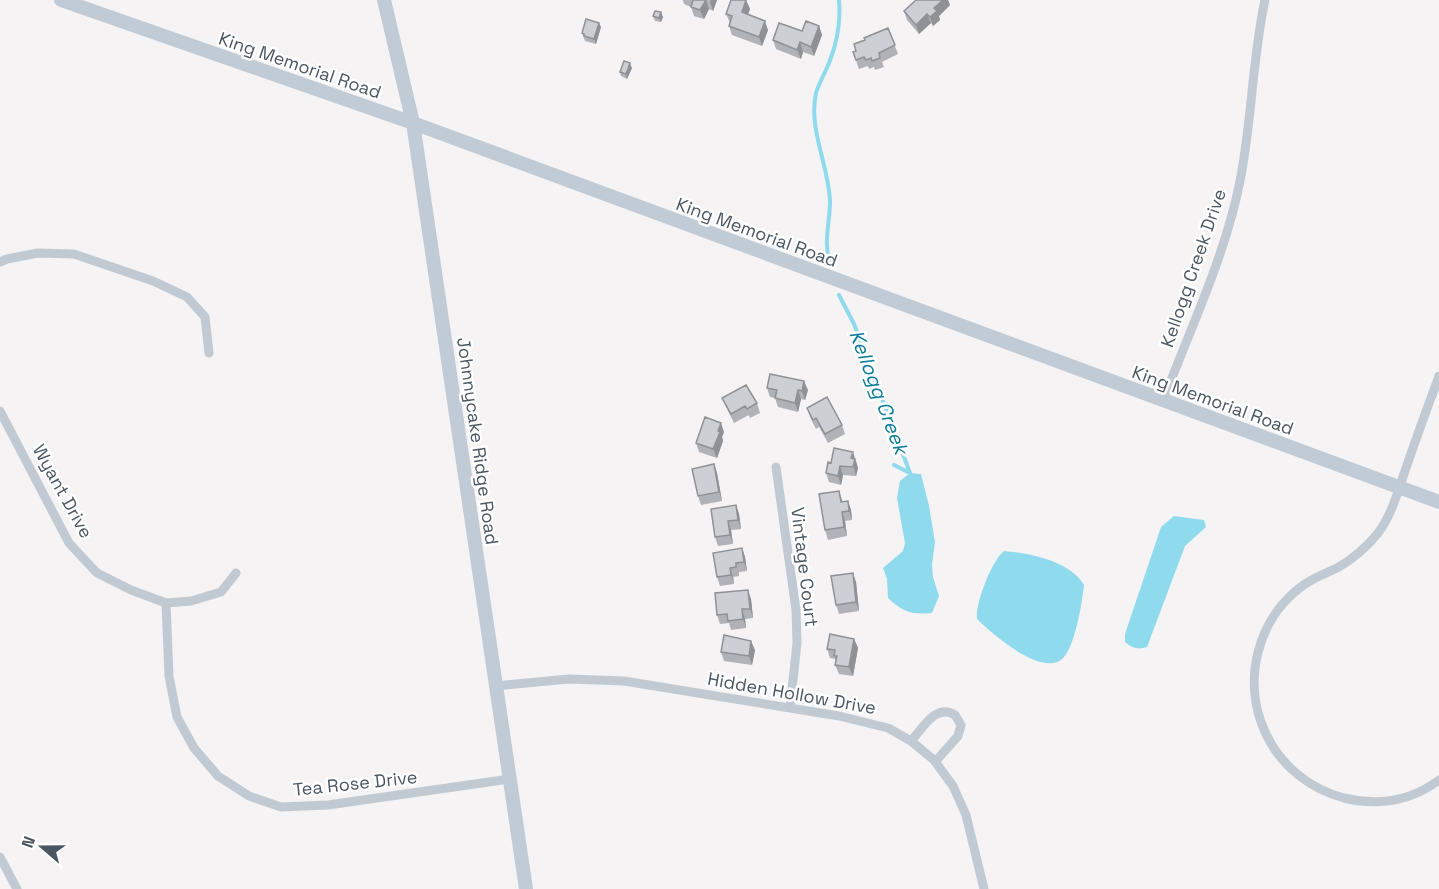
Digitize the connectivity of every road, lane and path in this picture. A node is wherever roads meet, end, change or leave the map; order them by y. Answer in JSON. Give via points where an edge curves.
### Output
{"nodes":[{"id":1,"x":61,"y":0,"type":"edge"},
{"id":2,"x":384,"y":0,"type":"edge"},
{"id":3,"x":1265,"y":0,"type":"edge"},
{"id":4,"x":413,"y":123,"type":"junction"},
{"id":5,"x":0,"y":262,"type":"edge"},
{"id":6,"x":209,"y":352,"type":"dead end"},
{"id":7,"x":1439,"y":376,"type":"edge"},
{"id":8,"x":1163,"y":401,"type":"junction"},
{"id":9,"x":0,"y":411,"type":"edge"},
{"id":10,"x":776,"y":467,"type":"dead end"},
{"id":11,"x":1399,"y":487,"type":"junction"},
{"id":12,"x":1439,"y":502,"type":"edge"},
{"id":13,"x":236,"y":573,"type":"dead end"},
{"id":14,"x":166,"y":603,"type":"junction"},
{"id":15,"x":495,"y":686,"type":"junction"},
{"id":16,"x":790,"y":708,"type":"junction"},
{"id":17,"x":911,"y":741,"type":"junction"},
{"id":18,"x":935,"y":762,"type":"junction"},
{"id":19,"x":510,"y":779,"type":"junction"},
{"id":20,"x":1439,"y":780,"type":"edge"},
{"id":21,"x":0,"y":857,"type":"edge"},
{"id":22,"x":17,"y":889,"type":"edge"},
{"id":23,"x":526,"y":889,"type":"edge"},
{"id":24,"x":984,"y":889,"type":"edge"}],
"edges":[{"from":1,"to":4,"type":"street","name":"King Memorial Road"},
{"from":2,"to":4,"type":"street","name":"Johnnycake Ridge Road"},
{"from":3,"to":8,"type":"street","name":"Kellogg Creek Drive","via":[[1247,138],[1230,224]]},
{"from":4,"to":8,"type":"street","name":"King Memorial Road"},
{"from":4,"to":15,"type":"street","name":"Johnnycake Ridge Road"},
{"from":5,"to":6,"type":"street","via":[[38,253],[74,254],[153,281],[187,297],[205,317]]},
{"from":7,"to":11,"type":"street"},
{"from":8,"to":11,"type":"street","name":"King Memorial Road"},
{"from":9,"to":14,"type":"street","name":"Wyant Drive","via":[[69,543],[97,573]]},
{"from":10,"to":16,"type":"street","name":"Vintage Court","via":[[796,610],[797,643]]},
{"from":11,"to":12,"type":"street","name":"King Memorial Road"},
{"from":11,"to":20,"type":"street","via":[[1384,523],[1364,549],[1298,589],[1272,619],[1257,653],[1254,698],[1277,752],[1296,773],[1323,791],[1382,802],[1410,796]]},
{"from":13,"to":14,"type":"street","name":"Wyant Drive","via":[[221,592]]},
{"from":14,"to":19,"type":"street","name":"Tea Rose Drive","via":[[169,676],[177,717],[194,748],[218,776],[249,796],[281,807],[316,806]]},
{"from":15,"to":16,"type":"street","name":"Hidden Hollow Drive","via":[[569,679],[624,681]]},
{"from":15,"to":19,"type":"street","name":"Johnnycake Ridge Road"},
{"from":16,"to":17,"type":"street","name":"Hidden Hollow Drive","via":[[878,725]]},
{"from":17,"to":18,"type":"street","name":"Hidden Hollow Drive"},
{"from":17,"to":18,"type":"street","via":[[935,714],[944,711],[955,715],[961,725],[960,733]]},
{"from":18,"to":24,"type":"street","name":"Hidden Hollow Drive","via":[[953,786],[966,815]]},
{"from":19,"to":23,"type":"street","name":"Johnnycake Ridge Road"},
{"from":21,"to":22,"type":"street"}]}
